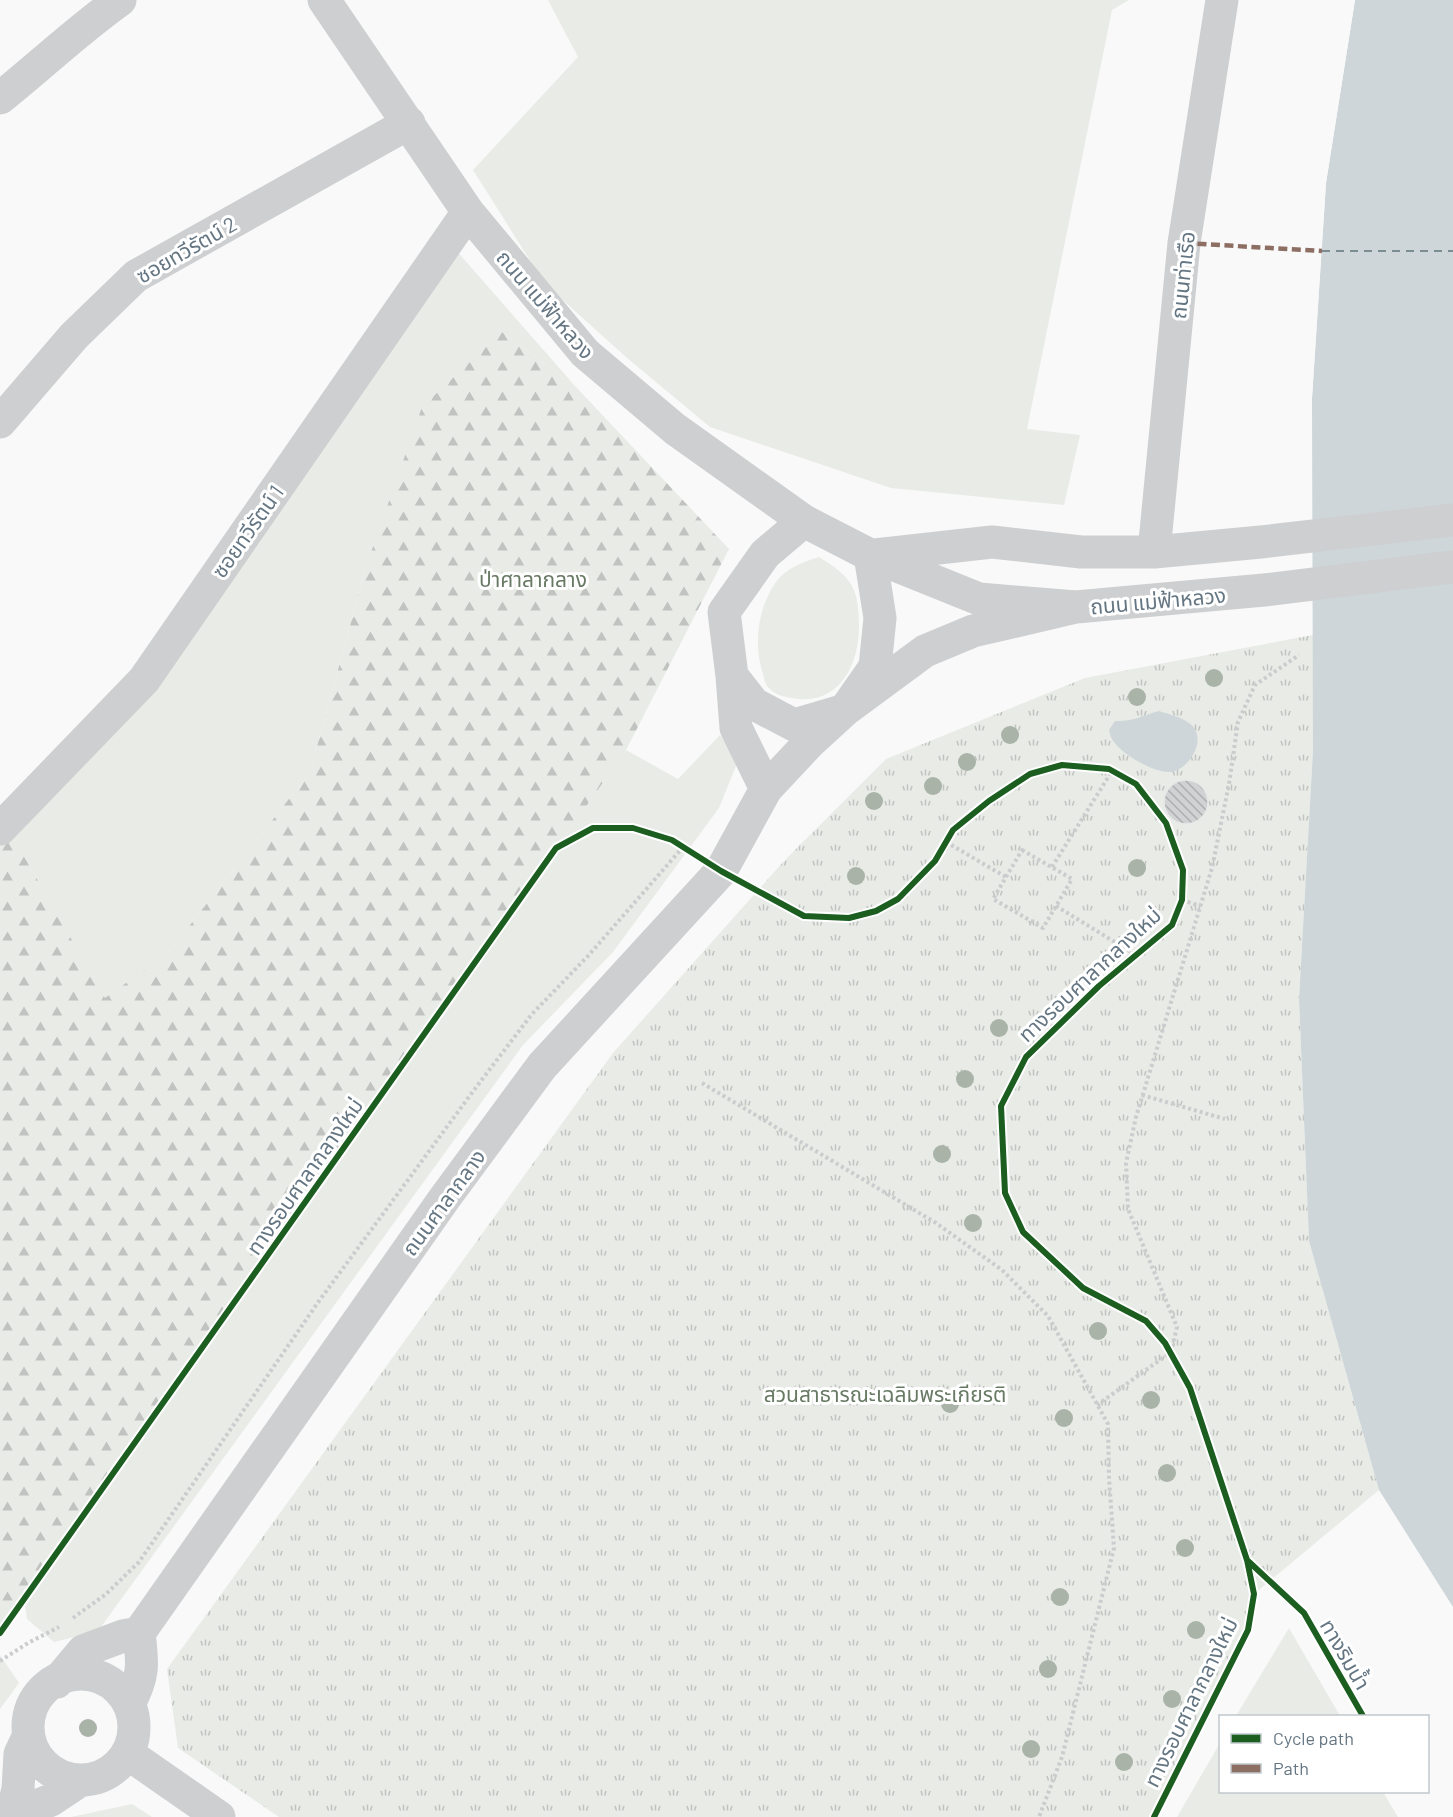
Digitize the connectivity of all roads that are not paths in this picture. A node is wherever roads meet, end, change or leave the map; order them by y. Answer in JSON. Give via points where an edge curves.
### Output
{"nodes":[{"id":1,"x":120,"y":0,"type":"edge"},
{"id":2,"x":324,"y":0,"type":"edge"},
{"id":3,"x":1222,"y":0,"type":"edge"},
{"id":4,"x":0,"y":99,"type":"edge"},
{"id":5,"x":409,"y":123,"type":"junction"},
{"id":6,"x":468,"y":212,"type":"junction"},
{"id":7,"x":0,"y":422,"type":"edge"},
{"id":8,"x":1453,"y":520,"type":"edge"},
{"id":9,"x":804,"y":521,"type":"junction"},
{"id":10,"x":1154,"y":552,"type":"junction"},
{"id":11,"x":870,"y":555,"type":"junction"},
{"id":12,"x":1453,"y":567,"type":"edge"},
{"id":13,"x":1076,"y":607,"type":"junction"},
{"id":14,"x":732,"y":676,"type":"junction"},
{"id":15,"x":845,"y":710,"type":"junction"},
{"id":16,"x":766,"y":789,"type":"junction"},
{"id":17,"x":0,"y":829,"type":"edge"},
{"id":18,"x":139,"y":1633,"type":"junction"},
{"id":19,"x":57,"y":1682,"type":"junction"},
{"id":20,"x":129,"y":1704,"type":"junction"},
{"id":21,"x":28,"y":1737,"type":"junction"},
{"id":22,"x":127,"y":1753,"type":"junction"},
{"id":23,"x":81,"y":1780,"type":"junction"},
{"id":24,"x":11,"y":1817,"type":"edge"},
{"id":25,"x":219,"y":1817,"type":"edge"}],
"edges":[{"from":1,"to":4,"type":"street","via":[[86,24]]},
{"from":2,"to":5,"type":"street","name":"ถนน แม่ฟ้าหลวง"},
{"from":3,"to":10,"type":"street","name":"ถนนท่าเรือ","via":[[1184,243]]},
{"from":5,"to":6,"type":"street","name":"ถนน แม่ฟ้าหลวง"},
{"from":5,"to":7,"type":"street","name":"ซอยทวีรัตน์ 2","via":[[135,276],[74,336]]},
{"from":6,"to":9,"type":"street","name":"ถนน แม่ฟ้าหลวง","via":[[585,353],[675,429]]},
{"from":6,"to":17,"type":"street","name":"ซอยทวีรัตน์ 1","via":[[144,680]]},
{"from":8,"to":10,"type":"street"},
{"from":9,"to":11,"type":"street","name":"ถนน แม่ฟ้าหลวง"},
{"from":9,"to":14,"type":"street","via":[[765,554],[724,612]]},
{"from":10,"to":11,"type":"street","via":[[1081,552],[992,542]]},
{"from":11,"to":13,"type":"street","name":"ถนน แม่ฟ้าหลวง","via":[[979,599]]},
{"from":11,"to":15,"type":"street","via":[[880,618],[875,667]]},
{"from":12,"to":13,"type":"street","name":"ถนน แม่ฟ้าหลวง"},
{"from":13,"to":15,"type":"street","via":[[973,631],[925,651]]},
{"from":14,"to":15,"type":"street","via":[[754,704],[795,725]]},
{"from":14,"to":16,"type":"street","via":[[736,728]]},
{"from":15,"to":16,"type":"street","name":"ถนนศาลากลาง"},
{"from":16,"to":18,"type":"street","name":"ถนนศาลากลาง","via":[[721,871],[542,1066]]},
{"from":18,"to":19,"type":"street","via":[[83,1651]]},
{"from":18,"to":20,"type":"street","via":[[143,1665]]},
{"from":19,"to":20,"type":"street","via":[[71,1675],[90,1675],[122,1692]]},
{"from":19,"to":21,"type":"street","via":[[34,1701],[28,1718]]},
{"from":20,"to":22,"type":"street","via":[[134,1736]]},
{"from":21,"to":23,"type":"street","via":[[47,1769]]},
{"from":21,"to":24,"type":"street","via":[[20,1754]]},
{"from":22,"to":23,"type":"street","via":[[99,1777]]},
{"from":22,"to":25,"type":"street"},
{"from":23,"to":24,"type":"street","via":[[51,1800]]}]}
